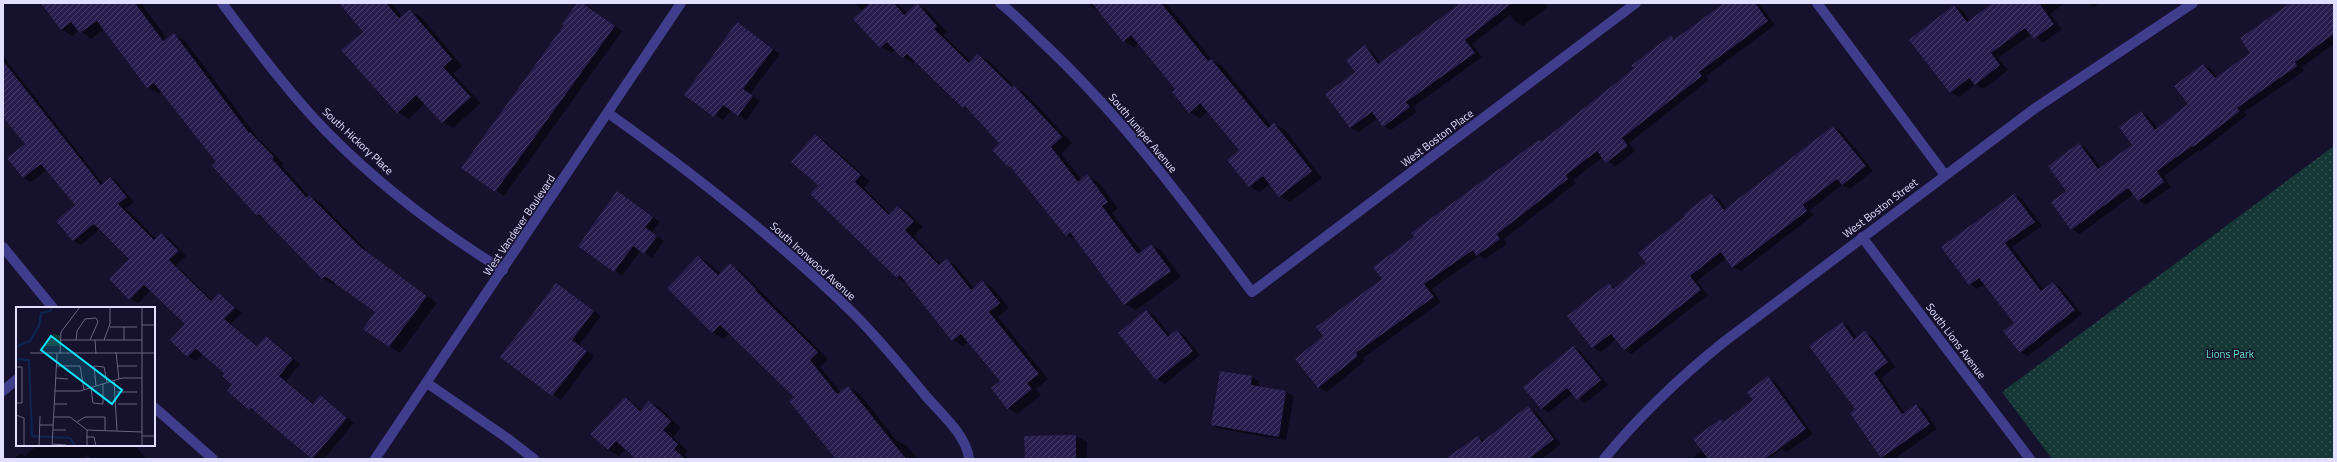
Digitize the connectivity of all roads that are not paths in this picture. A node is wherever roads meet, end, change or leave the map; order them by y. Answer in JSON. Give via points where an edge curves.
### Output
{"nodes":[{"id":1,"x":222,"y":3,"type":"edge"},
{"id":2,"x":1000,"y":3,"type":"edge"},
{"id":3,"x":1636,"y":3,"type":"edge"},
{"id":4,"x":1817,"y":3,"type":"edge"},
{"id":5,"x":2193,"y":3,"type":"edge"},
{"id":6,"x":679,"y":4,"type":"edge"},
{"id":7,"x":608,"y":113,"type":"junction"},
{"id":8,"x":1945,"y":175,"type":"junction"},
{"id":9,"x":1862,"y":237,"type":"junction"},
{"id":10,"x":3,"y":247,"type":"edge"},
{"id":11,"x":503,"y":270,"type":"junction"},
{"id":12,"x":1252,"y":292,"type":"joint"},
{"id":13,"x":52,"y":307,"type":"edge"},
{"id":14,"x":16,"y":380,"type":"edge"},
{"id":15,"x":427,"y":383,"type":"junction"},
{"id":16,"x":3,"y":391,"type":"edge"},
{"id":17,"x":155,"y":409,"type":"edge"},
{"id":18,"x":213,"y":459,"type":"edge"},
{"id":19,"x":375,"y":459,"type":"edge"},
{"id":20,"x":534,"y":459,"type":"edge"},
{"id":21,"x":969,"y":459,"type":"edge"},
{"id":22,"x":1604,"y":459,"type":"edge"},
{"id":23,"x":2030,"y":459,"type":"edge"}],
"edges":[{"from":1,"to":11,"type":"street","name":"South Hickory Place","via":[[283,84],[327,132],[420,213],[470,250]]},
{"from":2,"to":12,"type":"street","name":"South Juniper Avenue","via":[[1060,57],[1107,106]]},
{"from":3,"to":12,"type":"street","name":"West Boston Place"},
{"from":4,"to":8,"type":"street"},
{"from":5,"to":8,"type":"street","name":"West Boston Street","via":[[2034,109]]},
{"from":6,"to":7,"type":"street","name":"West Vandever Boulevard"},
{"from":7,"to":11,"type":"street","name":"West Vandever Boulevard"},
{"from":7,"to":21,"type":"street","name":"South Ironwood Avenue","via":[[682,166],[745,216],[854,314],[960,436]]},
{"from":8,"to":9,"type":"street","name":"West Boston Street"},
{"from":9,"to":22,"type":"street","name":"West Boston Street","via":[[1682,375]]},
{"from":9,"to":23,"type":"street","name":"South Lions Avenue"},
{"from":10,"to":13,"type":"street"},
{"from":11,"to":15,"type":"street","name":"West Vandever Boulevard"},
{"from":14,"to":16,"type":"street"},
{"from":15,"to":19,"type":"street","name":"West Vandever Boulevard"},
{"from":15,"to":20,"type":"street"},
{"from":17,"to":18,"type":"street"}]}
